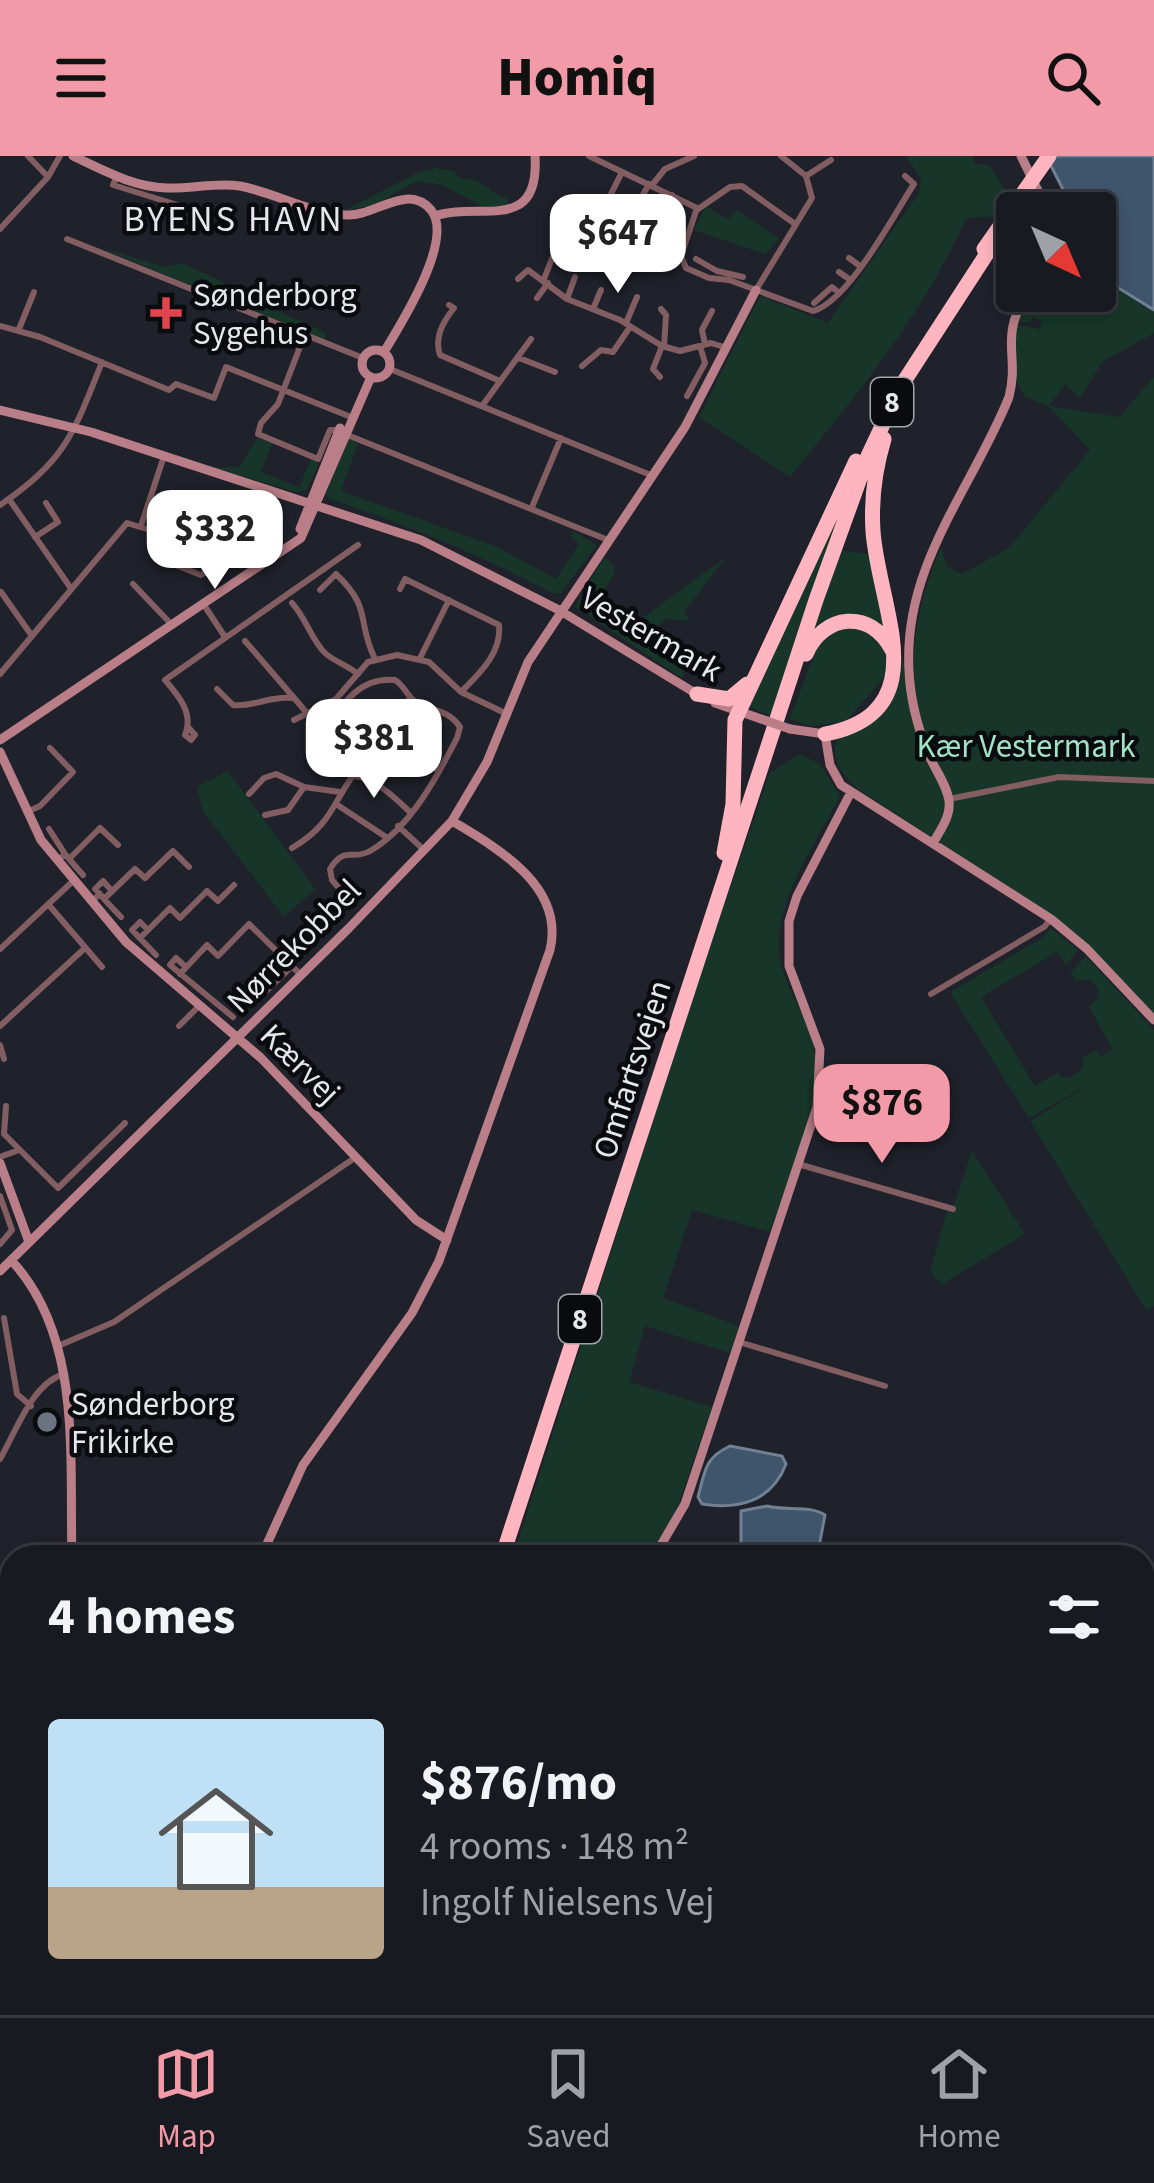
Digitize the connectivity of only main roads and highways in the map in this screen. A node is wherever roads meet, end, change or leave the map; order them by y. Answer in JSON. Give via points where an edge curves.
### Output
{"nodes":[{"id":1,"x":1052,"y":156,"type":"edge"},
{"id":2,"x":986,"y":250,"type":"junction"},
{"id":3,"x":939,"y":322,"type":"junction"},
{"id":4,"x":896,"y":383,"type":"junction"},
{"id":5,"x":816,"y":599,"type":"junction"},
{"id":6,"x":761,"y":661,"type":"junction"},
{"id":7,"x":894,"y":669,"type":"junction"},
{"id":8,"x":697,"y":694,"type":"road end"},
{"id":9,"x":825,"y":734,"type":"road end"},
{"id":10,"x":759,"y":774,"type":"junction"},
{"id":11,"x":659,"y":1081,"type":"junction"},
{"id":12,"x":506,"y":1545,"type":"edge"}],
"edges":[{"from":1,"to":2,"type":"highway","number":"8","bridge":true},
{"from":2,"to":3,"type":"highway","number":"8"},
{"from":2,"to":4,"type":"highway","number":"8"},
{"from":3,"to":5,"type":"highway","number":"8","via":[[882,424]]},
{"from":3,"to":7,"type":"highway","via":[[898,399],[875,475],[873,531]]},
{"from":4,"to":5,"type":"highway","number":"8"},
{"from":4,"to":6,"type":"highway"},
{"from":5,"to":10,"type":"highway","name":"Omfartsvejen","number":"8"},
{"from":6,"to":8,"type":"highway","via":[[734,698]]},
{"from":6,"to":11,"type":"highway","via":[[739,711],[727,841]]},
{"from":7,"to":9,"type":"highway","via":[[868,718]]},
{"from":7,"to":10,"type":"highway","via":[[892,649],[874,627],[846,620],[820,632]]},
{"from":10,"to":11,"type":"highway","name":"Omfartsvejen","number":"8"},
{"from":11,"to":12,"type":"highway","name":"Omfartsvejen","number":"8"}]}
